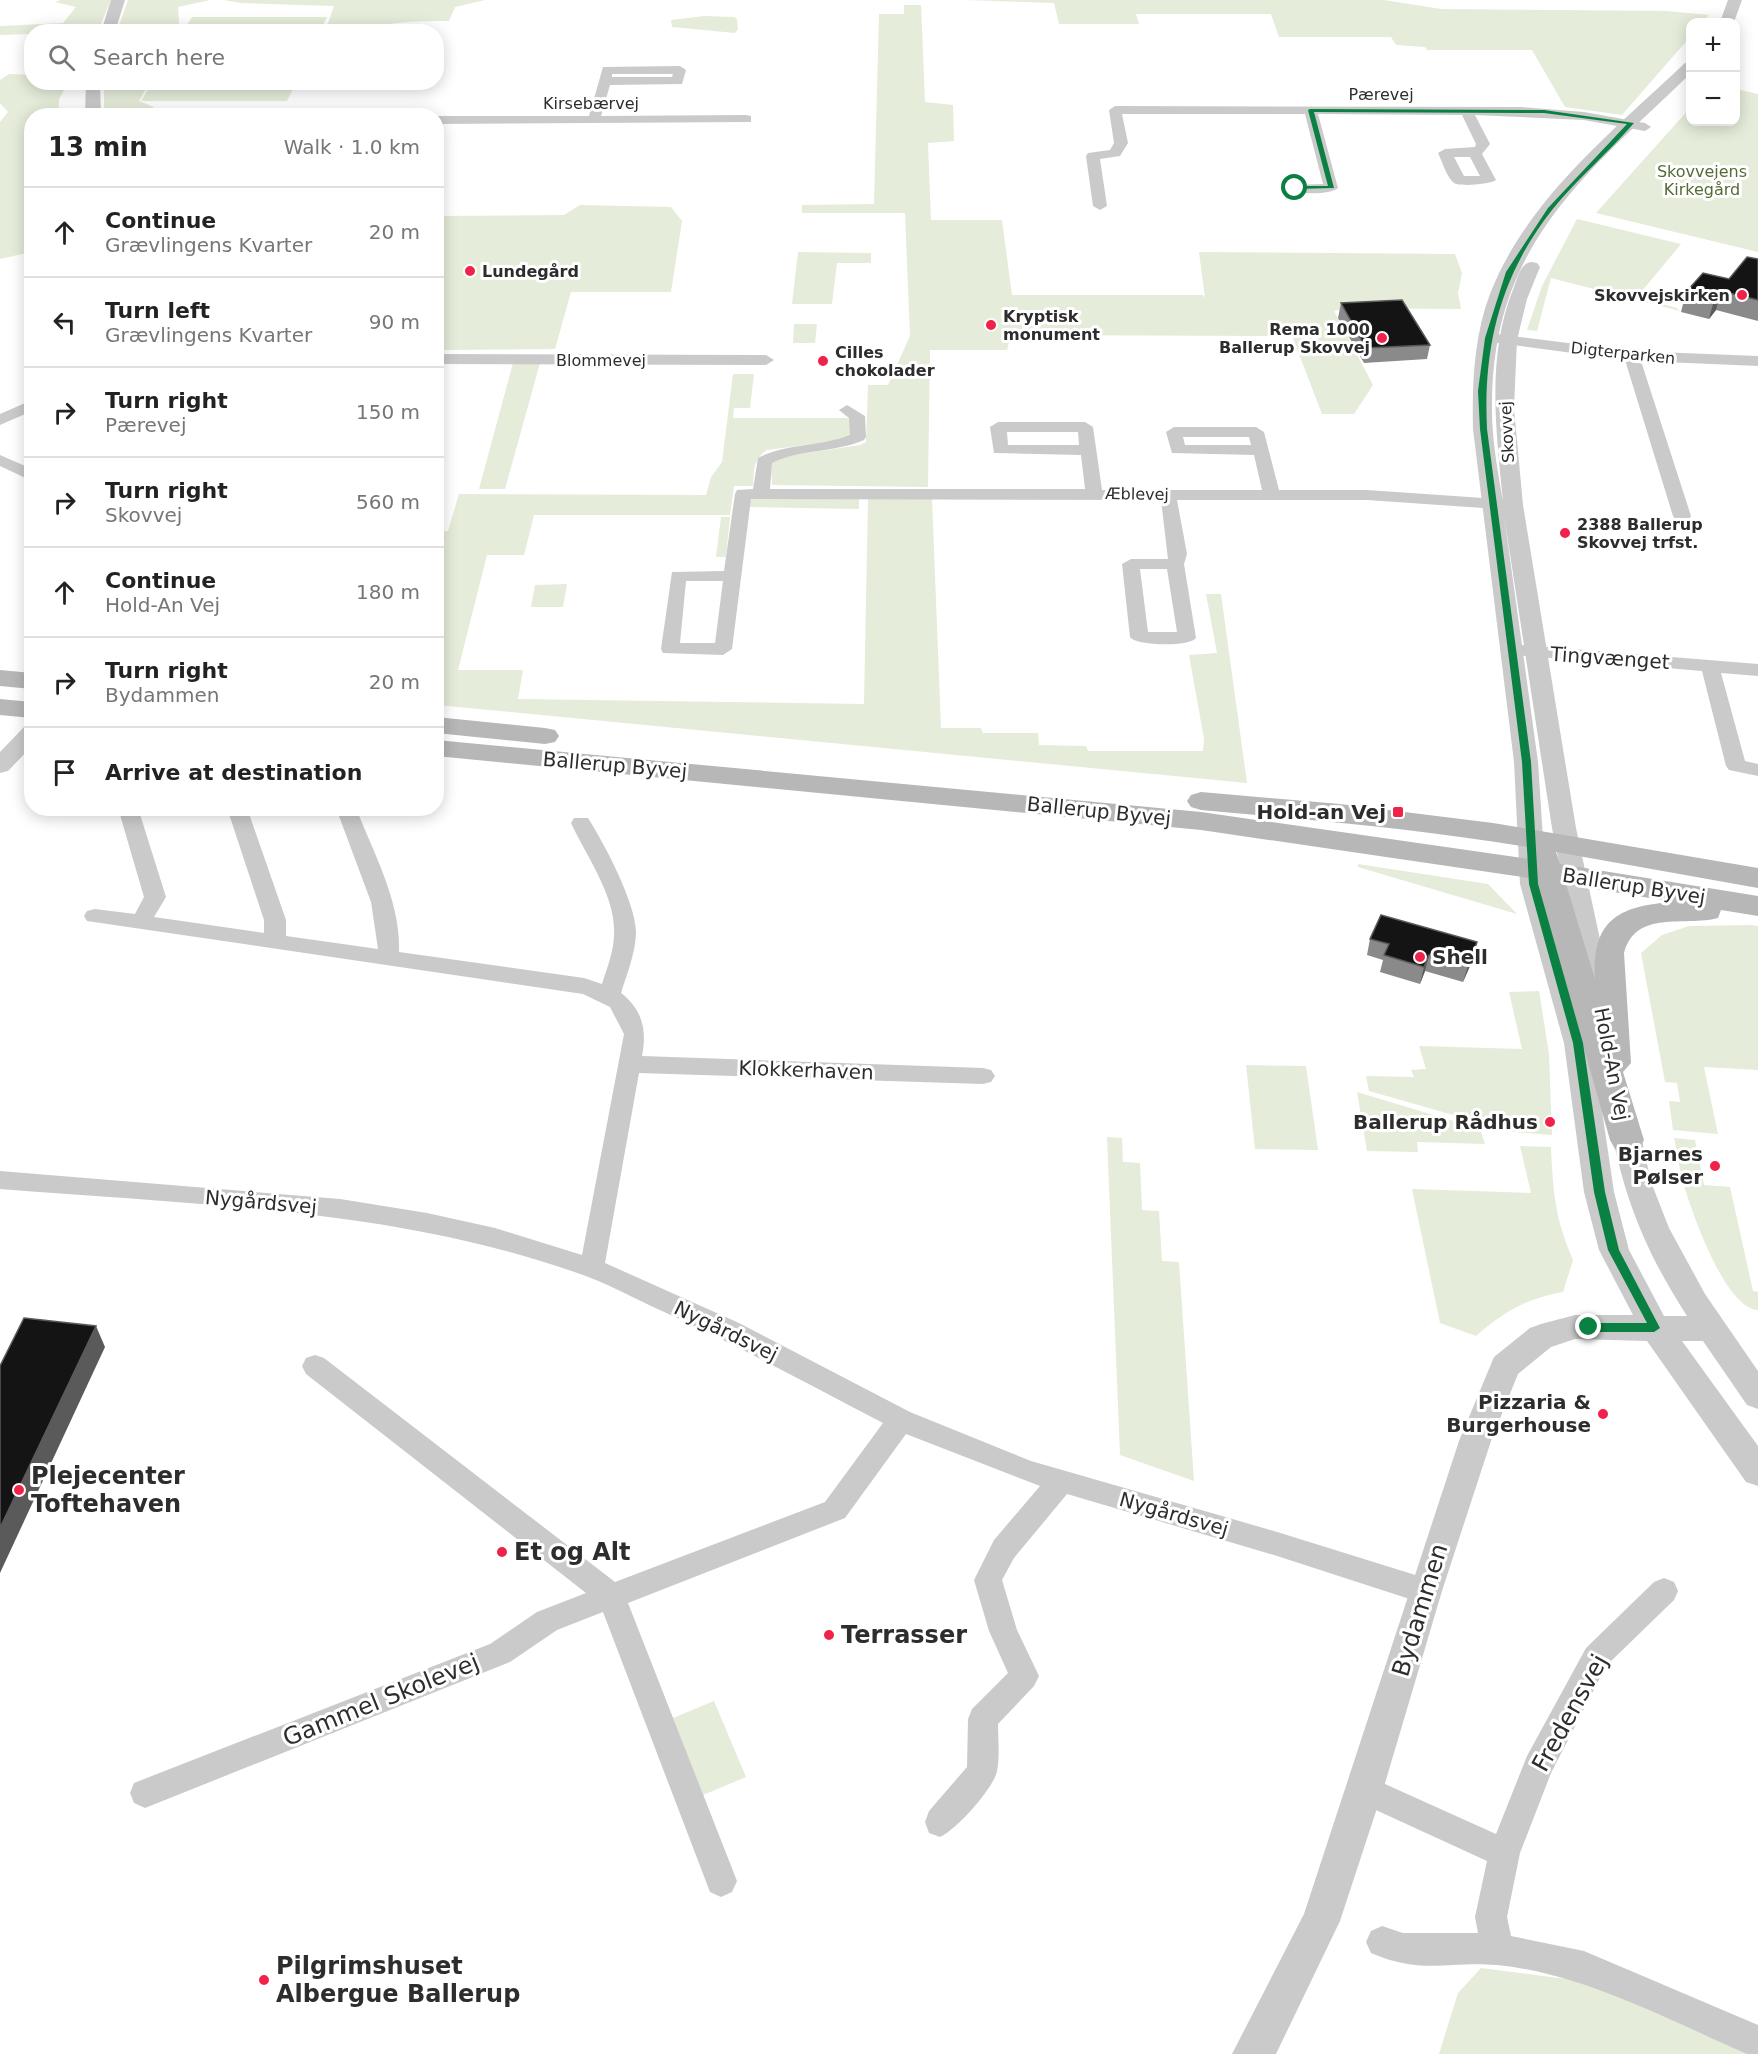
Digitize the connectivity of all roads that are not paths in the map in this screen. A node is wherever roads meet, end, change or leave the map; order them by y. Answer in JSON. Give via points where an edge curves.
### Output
{"nodes":[{"id":1,"x":118,"y":0,"type":"edge"},
{"id":2,"x":1735,"y":0,"type":"edge"},
{"id":3,"x":1728,"y":18,"type":"edge"},
{"id":4,"x":110,"y":24,"type":"edge"},
{"id":5,"x":1686,"y":71,"type":"edge"},
{"id":6,"x":604,"y":81,"type":"junction"},
{"id":7,"x":1686,"y":83,"type":"edge"},
{"id":8,"x":93,"y":90,"type":"edge"},
{"id":9,"x":93,"y":108,"type":"edge"},
{"id":10,"x":1310,"y":110,"type":"junction"},
{"id":11,"x":1466,"y":110,"type":"junction"},
{"id":12,"x":594,"y":119,"type":"junction"},
{"id":13,"x":746,"y":119,"type":"dead end"},
{"id":14,"x":444,"y":120,"type":"edge"},
{"id":15,"x":1638,"y":125,"type":"junction"},
{"id":16,"x":1475,"y":153,"type":"dead end"},
{"id":17,"x":1295,"y":188,"type":"dead end"},
{"id":18,"x":1100,"y":206,"type":"dead end"},
{"id":19,"x":1560,"y":222,"type":"dead end"},
{"id":20,"x":1541,"y":250,"type":"dead end"},
{"id":21,"x":1498,"y":339,"type":"junction"},
{"id":22,"x":1632,"y":356,"type":"junction"},
{"id":23,"x":444,"y":359,"type":"edge"},
{"id":24,"x":766,"y":360,"type":"dead end"},
{"id":25,"x":1758,"y":361,"type":"edge"},
{"id":26,"x":24,"y":409,"type":"edge"},
{"id":27,"x":847,"y":410,"type":"dead end"},
{"id":28,"x":0,"y":420,"type":"edge"},
{"id":29,"x":1088,"y":450,"type":"junction"},
{"id":30,"x":1261,"y":450,"type":"dead end"},
{"id":31,"x":0,"y":460,"type":"edge"},
{"id":32,"x":24,"y":472,"type":"edge"},
{"id":33,"x":761,"y":493,"type":"junction"},
{"id":34,"x":1094,"y":493,"type":"junction"},
{"id":35,"x":1168,"y":494,"type":"junction"},
{"id":36,"x":1272,"y":495,"type":"junction"},
{"id":37,"x":1503,"y":505,"type":"junction"},
{"id":38,"x":1682,"y":516,"type":"dead end"},
{"id":39,"x":1175,"y":564,"type":"junction"},
{"id":40,"x":732,"y":576,"type":"junction"},
{"id":41,"x":1511,"y":650,"type":"junction"},
{"id":42,"x":1536,"y":652,"type":"junction"},
{"id":43,"x":1710,"y":666,"type":"junction"},
{"id":44,"x":1758,"y":670,"type":"edge"},
{"id":45,"x":0,"y":678,"type":"edge"},
{"id":46,"x":24,"y":680,"type":"edge"},
{"id":47,"x":0,"y":706,"type":"edge"},
{"id":48,"x":24,"y":709,"type":"edge"},
{"id":49,"x":444,"y":726,"type":"edge"},
{"id":50,"x":24,"y":740,"type":"edge"},
{"id":51,"x":444,"y":749,"type":"edge"},
{"id":52,"x":0,"y":765,"type":"edge"},
{"id":53,"x":1758,"y":770,"type":"edge"},
{"id":54,"x":130,"y":816,"type":"edge"},
{"id":55,"x":240,"y":816,"type":"edge"},
{"id":56,"x":349,"y":816,"type":"edge"},
{"id":57,"x":580,"y":823,"type":"dead end"},
{"id":58,"x":1529,"y":838,"type":"junction"},
{"id":59,"x":1567,"y":844,"type":"junction"},
{"id":60,"x":1553,"y":872,"type":"junction"},
{"id":61,"x":1758,"y":878,"type":"edge"},
{"id":62,"x":1758,"y":906,"type":"edge"},
{"id":63,"x":1758,"y":915,"type":"edge"},
{"id":64,"x":95,"y":916,"type":"dead end"},
{"id":65,"x":141,"y":922,"type":"junction"},
{"id":66,"x":275,"y":942,"type":"junction"},
{"id":67,"x":388,"y":958,"type":"junction"},
{"id":68,"x":610,"y":994,"type":"junction"},
{"id":69,"x":629,"y":1065,"type":"junction"},
{"id":70,"x":983,"y":1076,"type":"dead end"},
{"id":71,"x":1616,"y":1079,"type":"junction"},
{"id":72,"x":1627,"y":1140,"type":"junction"},
{"id":73,"x":0,"y":1180,"type":"edge"},
{"id":74,"x":592,"y":1268,"type":"junction"},
{"id":75,"x":1654,"y":1328,"type":"junction"},
{"id":76,"x":1711,"y":1329,"type":"junction"},
{"id":77,"x":315,"y":1366,"type":"dead end"},
{"id":78,"x":1758,"y":1396,"type":"edge"},
{"id":79,"x":901,"y":1420,"type":"junction"},
{"id":80,"x":1758,"y":1472,"type":"edge"},
{"id":81,"x":1061,"y":1481,"type":"junction"},
{"id":82,"x":1425,"y":1591,"type":"junction"},
{"id":83,"x":1664,"y":1591,"type":"dead end"},
{"id":84,"x":611,"y":1596,"type":"junction"},
{"id":85,"x":1365,"y":1790,"type":"junction"},
{"id":86,"x":145,"y":1793,"type":"dead end"},
{"id":87,"x":940,"y":1822,"type":"dead end"},
{"id":88,"x":1504,"y":1853,"type":"junction"},
{"id":89,"x":721,"y":1881,"type":"dead end"},
{"id":90,"x":1382,"y":1942,"type":"dead end"},
{"id":91,"x":1497,"y":1949,"type":"junction"},
{"id":92,"x":1758,"y":2042,"type":"edge"},
{"id":93,"x":1252,"y":2054,"type":"edge"}],
"edges":[{"from":1,"to":4,"type":"street"},
{"from":2,"to":3,"type":"street"},
{"from":5,"to":15,"type":"street","name":"Skovvej"},
{"from":6,"to":6,"type":"street","via":[[607,70],[680,70],[678,81]]},
{"from":6,"to":12,"type":"street"},
{"from":7,"to":15,"type":"street","name":"Skovvej"},
{"from":8,"to":9,"type":"street"},
{"from":10,"to":11,"type":"street","name":"Pærevej"},
{"from":10,"to":17,"type":"street","via":[[1331,188]]},
{"from":10,"to":18,"type":"street","name":"Pærevej","via":[[1114,110],[1121,143],[1115,153],[1093,156]]},
{"from":11,"to":15,"type":"street","name":"Pærevej","via":[[1544,112]]},
{"from":11,"to":16,"type":"street","via":[[1483,144]]},
{"from":12,"to":13,"type":"street","name":"Kirsebærvej"},
{"from":12,"to":14,"type":"street","name":"Kirsebærvej"},
{"from":15,"to":19,"type":"street","name":"Skovvej"},
{"from":15,"to":21,"type":"street","name":"Skovvej","via":[[1556,202],[1522,249],[1499,295]]},
{"from":20,"to":21,"type":"street","name":"Skovvej"},
{"from":21,"to":22,"type":"street","name":"Digterparken"},
{"from":21,"to":37,"type":"street","name":"Skovvej","via":[[1504,408]]},
{"from":22,"to":25,"type":"street","name":"Digterparken"},
{"from":22,"to":38,"type":"street"},
{"from":23,"to":24,"type":"street","name":"Blommevej"},
{"from":26,"to":28,"type":"street"},
{"from":27,"to":33,"type":"street","via":[[857,416],[858,437],[845,444],[777,453],[764,461]]},
{"from":29,"to":29,"type":"street","via":[[1085,427],[999,427],[1000,450]]},
{"from":29,"to":34,"type":"street"},
{"from":30,"to":36,"type":"street"},
{"from":31,"to":32,"type":"street"},
{"from":33,"to":34,"type":"street","name":"Æblevej"},
{"from":33,"to":40,"type":"street","via":[[743,494]]},
{"from":34,"to":35,"type":"street","name":"Æblevej"},
{"from":35,"to":36,"type":"street","name":"Æblevej"},
{"from":35,"to":39,"type":"street","via":[[1178,554]]},
{"from":36,"to":37,"type":"street","name":"Æblevej","via":[[1367,495]]},
{"from":37,"to":41,"type":"street","name":"Skovvej"},
{"from":37,"to":42,"type":"street","name":"Skovvej"},
{"from":39,"to":39,"type":"street","via":[[1131,564],[1139,637],[1187,638]]},
{"from":40,"to":40,"type":"street","via":[[678,576],[670,649],[723,649]]},
{"from":41,"to":42,"type":"street","name":"Tingvænget"},
{"from":41,"to":58,"type":"street","name":"Skovvej","via":[[1526,762]]},
{"from":42,"to":43,"type":"street","name":"Tingvænget"},
{"from":42,"to":59,"type":"street","name":"Skovvej"},
{"from":43,"to":44,"type":"street","name":"Tingvænget"},
{"from":43,"to":53,"type":"street","via":[[1736,766]]},
{"from":45,"to":46,"type":"main road"},
{"from":47,"to":48,"type":"main road"},
{"from":49,"to":58,"type":"main road","name":"Ballerup Byvej","via":[[1340,813]]},
{"from":50,"to":52,"type":"street"},
{"from":51,"to":60,"type":"main road","name":"Ballerup Byvej","via":[[1201,821]]},
{"from":54,"to":65,"type":"street","via":[[155,897]]},
{"from":55,"to":66,"type":"street","via":[[275,920]]},
{"from":56,"to":67,"type":"street","via":[[384,911],[390,942]]},
{"from":57,"to":68,"type":"street","via":[[625,927],[623,953]]},
{"from":58,"to":59,"type":"main road","name":"Ballerup Byvej"},
{"from":58,"to":60,"type":"main road"},
{"from":59,"to":60,"type":"street","name":"Hold-An Vej"},
{"from":59,"to":61,"type":"main road","name":"Ballerup Byvej"},
{"from":60,"to":62,"type":"main road","name":"Ballerup Byvej"},
{"from":60,"to":71,"type":"street","name":"Hold-An Vej"},
{"from":60,"to":72,"type":"main road","via":[[1594,1034]]},
{"from":60,"to":75,"type":"street","name":"Hold-An Vej","via":[[1535,891],[1578,1043],[1599,1192],[1614,1250]]},
{"from":63,"to":71,"type":"main road","via":[[1672,912],[1634,919],[1620,928],[1610,940],[1609,953]]},
{"from":64,"to":65,"type":"street"},
{"from":65,"to":66,"type":"street"},
{"from":66,"to":67,"type":"street"},
{"from":67,"to":68,"type":"street","via":[[584,986]]},
{"from":68,"to":69,"type":"street","via":[[627,1010],[635,1034]]},
{"from":69,"to":70,"type":"street","name":"Klokkerhaven"},
{"from":69,"to":74,"type":"street"},
{"from":71,"to":72,"type":"street","name":"Hold-An Vej"},
{"from":72,"to":76,"type":"street","name":"Hold-An Vej","via":[[1642,1201],[1683,1285]]},
{"from":73,"to":74,"type":"street","name":"Nygårdsvej","via":[[340,1208],[495,1238]]},
{"from":74,"to":79,"type":"street","name":"Nygårdsvej","via":[[730,1330]]},
{"from":75,"to":76,"type":"street","name":"Bydammen"},
{"from":75,"to":80,"type":"street","name":"Hold-An Vej"},
{"from":75,"to":82,"type":"street","name":"Bydammen","via":[[1575,1327],[1541,1337],[1505,1366],[1475,1441]]},
{"from":76,"to":78,"type":"street","name":"Hold-An Vej"},
{"from":77,"to":84,"type":"street"},
{"from":79,"to":81,"type":"street","name":"Nygårdsvej","via":[[1027,1472]]},
{"from":79,"to":84,"type":"street","name":"Gammel Skolevej","via":[[835,1510]]},
{"from":81,"to":82,"type":"street","name":"Nygårdsvej"},
{"from":81,"to":87,"type":"street","via":[[1004,1549],[988,1580],[1003,1631],[1024,1676],[983,1719],[982,1772]]},
{"from":82,"to":85,"type":"street","name":"Bydammen"},
{"from":83,"to":88,"type":"street","name":"Fredensvej","via":[[1596,1657],[1538,1767]]},
{"from":84,"to":86,"type":"street","name":"Gammel Skolevej","via":[[547,1621],[500,1653]]},
{"from":84,"to":89,"type":"street"},
{"from":85,"to":88,"type":"street"},
{"from":85,"to":93,"type":"street","name":"Bydammen","via":[[1321,1921]]},
{"from":88,"to":91,"type":"street","name":"Fredensvej","via":[[1491,1917]]},
{"from":90,"to":91,"type":"street","via":[[1431,1952]]},
{"from":91,"to":92,"type":"street","via":[[1584,1967]]}]}
